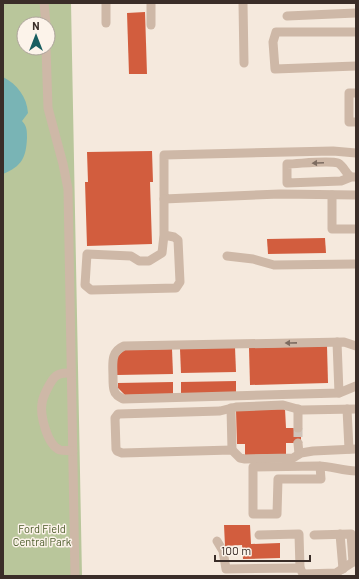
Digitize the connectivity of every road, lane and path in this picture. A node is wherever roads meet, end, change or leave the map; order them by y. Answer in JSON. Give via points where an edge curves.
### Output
{"nodes":[{"id":1,"x":44,"y":3,"type":"edge"},
{"id":2,"x":106,"y":3,"type":"edge"},
{"id":3,"x":151,"y":3,"type":"edge"},
{"id":4,"x":243,"y":3,"type":"edge"},
{"id":5,"x":356,"y":13,"type":"edge"},
{"id":6,"x":45,"y":16,"type":"edge"},
{"id":7,"x":287,"y":16,"type":"dead end"},
{"id":8,"x":106,"y":23,"type":"dead end"},
{"id":9,"x":151,"y":25,"type":"dead end"},
{"id":10,"x":356,"y":32,"type":"edge"},
{"id":11,"x":46,"y":56,"type":"edge"},
{"id":12,"x":244,"y":63,"type":"dead end"},
{"id":13,"x":356,"y":66,"type":"edge"},
{"id":14,"x":356,"y":93,"type":"edge"},
{"id":15,"x":356,"y":122,"type":"edge"},
{"id":16,"x":287,"y":152,"type":"junction"},
{"id":17,"x":356,"y":153,"type":"edge"},
{"id":18,"x":287,"y":164,"type":"junction"},
{"id":19,"x":353,"y":177,"type":"edge"},
{"id":20,"x":332,"y":195,"type":"junction"},
{"id":21,"x":356,"y":195,"type":"edge"},
{"id":22,"x":164,"y":199,"type":"junction"},
{"id":23,"x":356,"y":229,"type":"edge"},
{"id":24,"x":164,"y":235,"type":"junction"},
{"id":25,"x":228,"y":256,"type":"dead end"},
{"id":26,"x":356,"y":264,"type":"edge"},
{"id":27,"x":337,"y":342,"type":"junction"},
{"id":28,"x":356,"y":346,"type":"edge"},
{"id":29,"x":72,"y":372,"type":"junction"},
{"id":30,"x":356,"y":386,"type":"edge"},
{"id":31,"x":339,"y":394,"type":"junction"},
{"id":32,"x":231,"y":408,"type":"junction"},
{"id":33,"x":298,"y":409,"type":"junction"},
{"id":34,"x":352,"y":409,"type":"edge"},
{"id":35,"x":298,"y":428,"type":"tunnel mouth"},
{"id":36,"x":298,"y":443,"type":"tunnel mouth"},
{"id":37,"x":352,"y":449,"type":"edge"},
{"id":38,"x":232,"y":450,"type":"junction"},
{"id":39,"x":73,"y":451,"type":"junction"},
{"id":40,"x":299,"y":454,"type":"junction"},
{"id":41,"x":320,"y":466,"type":"junction"},
{"id":42,"x":356,"y":471,"type":"edge"},
{"id":43,"x":340,"y":534,"type":"junction"},
{"id":44,"x":259,"y":535,"type":"dead end"},
{"id":45,"x":314,"y":535,"type":"dead end"},
{"id":46,"x":217,"y":541,"type":"dead end"},
{"id":47,"x":354,"y":562,"type":"edge"},
{"id":48,"x":300,"y":568,"type":"junction"},
{"id":49,"x":342,"y":569,"type":"junction"},
{"id":50,"x":75,"y":576,"type":"edge"}],
"edges":[{"from":1,"to":6,"type":"lane"},
{"from":2,"to":8,"type":"lane"},
{"from":3,"to":9,"type":"lane"},
{"from":4,"to":12,"type":"lane"},
{"from":5,"to":7,"type":"lane"},
{"from":10,"to":13,"type":"lane","via":[[276,32],[273,42],[275,69]]},
{"from":11,"to":29,"type":"lane","via":[[48,108],[68,189]]},
{"from":14,"to":15,"type":"lane","via":[[349,93],[349,122]]},
{"from":16,"to":17,"type":"lane"},
{"from":16,"to":18,"type":"lane"},
{"from":16,"to":22,"type":"lane","via":[[164,155]]},
{"from":19,"to":18,"type":"lane","one_way":true,"via":[[337,163]]},
{"from":18,"to":19,"type":"lane","via":[[287,183],[341,181]]},
{"from":20,"to":21,"type":"lane"},
{"from":20,"to":22,"type":"lane","via":[[280,194]]},
{"from":20,"to":23,"type":"lane","via":[[332,229]]},
{"from":22,"to":24,"type":"lane"},
{"from":24,"to":24,"type":"lane","via":[[178,240],[180,282],[176,288],[90,290],[86,285],[87,254],[131,256],[139,261],[149,261],[162,253]]},
{"from":25,"to":26,"type":"lane","via":[[274,265]]},
{"from":27,"to":28,"type":"lane"},
{"from":27,"to":31,"type":"lane"},
{"from":27,"to":31,"type":"lane","one_way":true,"via":[[124,346],[115,352],[113,358],[114,391],[123,399]]},
{"from":29,"to":39,"type":"lane"},
{"from":29,"to":39,"type":"lane","via":[[56,376],[49,384],[42,403],[45,428],[52,443],[60,450]]},
{"from":30,"to":31,"type":"lane"},
{"from":32,"to":33,"type":"lane","via":[[283,404]]},
{"from":32,"to":38,"type":"lane"},
{"from":32,"to":38,"type":"lane","via":[[220,411],[118,414],[115,418],[116,448],[122,453]]},
{"from":33,"to":34,"type":"lane"},
{"from":33,"to":35,"type":"lane"},
{"from":34,"to":37,"type":"lane"},
{"from":36,"to":40,"type":"lane"},
{"from":37,"to":40,"type":"lane"},
{"from":38,"to":40,"type":"lane","via":[[240,458],[245,459],[293,458]]},
{"from":39,"to":50,"type":"lane"},
{"from":41,"to":41,"type":"lane","via":[[252,467],[253,514],[278,514],[278,479],[321,479]]},
{"from":41,"to":42,"type":"lane"},
{"from":43,"to":45,"type":"lane"},
{"from":43,"to":47,"type":"lane","via":[[351,534]]},
{"from":43,"to":49,"type":"lane"},
{"from":44,"to":48,"type":"lane","via":[[299,534]]},
{"from":46,"to":48,"type":"lane","via":[[223,551],[226,569]]},
{"from":47,"to":49,"type":"lane"},
{"from":48,"to":49,"type":"lane","via":[[303,574],[336,573]]}]}
